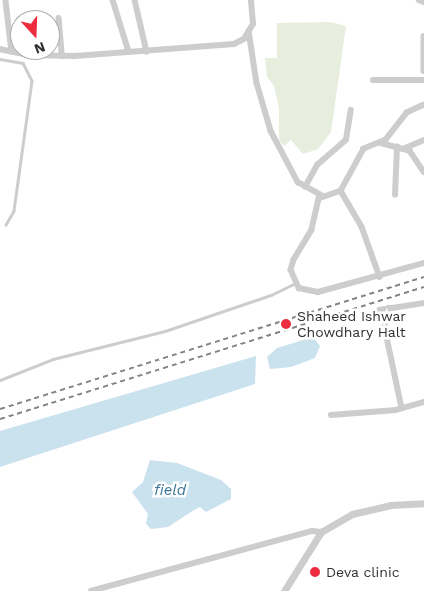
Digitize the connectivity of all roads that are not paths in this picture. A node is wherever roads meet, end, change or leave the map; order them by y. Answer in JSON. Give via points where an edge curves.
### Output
{"nodes":[{"id":1,"x":113,"y":0,"type":"edge"},
{"id":2,"x":134,"y":0,"type":"edge"},
{"id":3,"x":252,"y":0,"type":"edge"},
{"id":4,"x":419,"y":0,"type":"edge"},
{"id":5,"x":6,"y":1,"type":"edge"},
{"id":6,"x":424,"y":2,"type":"edge"},
{"id":7,"x":60,"y":31,"type":"edge"},
{"id":8,"x":250,"y":31,"type":"junction"},
{"id":9,"x":10,"y":35,"type":"edge"},
{"id":10,"x":424,"y":36,"type":"edge"},
{"id":11,"x":129,"y":52,"type":"junction"},
{"id":12,"x":148,"y":52,"type":"junction"},
{"id":13,"x":423,"y":53,"type":"edge"},
{"id":14,"x":62,"y":56,"type":"joint"},
{"id":15,"x":0,"y":59,"type":"edge"},
{"id":16,"x":424,"y":71,"type":"edge"},
{"id":17,"x":373,"y":80,"type":"dead end"},
{"id":18,"x":424,"y":80,"type":"edge"},
{"id":19,"x":424,"y":105,"type":"edge"},
{"id":20,"x":351,"y":110,"type":"dead end"},
{"id":21,"x":424,"y":140,"type":"edge"},
{"id":22,"x":381,"y":143,"type":"junction"},
{"id":23,"x":400,"y":148,"type":"junction"},
{"id":24,"x":424,"y":172,"type":"edge"},
{"id":25,"x":305,"y":188,"type":"junction"},
{"id":26,"x":341,"y":191,"type":"junction"},
{"id":27,"x":395,"y":195,"type":"dead end"},
{"id":28,"x":323,"y":196,"type":"junction"},
{"id":29,"x":6,"y":225,"type":"dead end"},
{"id":30,"x":424,"y":263,"type":"edge"},
{"id":31,"x":380,"y":277,"type":"junction"},
{"id":32,"x":296,"y":283,"type":"junction"},
{"id":33,"x":424,"y":303,"type":"edge"},
{"id":34,"x":389,"y":308,"type":"junction"},
{"id":35,"x":379,"y":310,"type":"dead end"},
{"id":36,"x":0,"y":380,"type":"edge"},
{"id":37,"x":424,"y":402,"type":"edge"},
{"id":38,"x":402,"y":408,"type":"junction"},
{"id":39,"x":331,"y":415,"type":"dead end"},
{"id":40,"x":424,"y":503,"type":"edge"},
{"id":41,"x":321,"y":532,"type":"junction"},
{"id":42,"x":91,"y":591,"type":"edge"},
{"id":43,"x":284,"y":591,"type":"edge"}],
"edges":[{"from":1,"to":11,"type":"street"},
{"from":2,"to":12,"type":"street"},
{"from":3,"to":8,"type":"street","via":[[255,19]]},
{"from":4,"to":6,"type":"street"},
{"from":5,"to":9,"type":"street"},
{"from":7,"to":14,"type":"street"},
{"from":8,"to":12,"type":"street","via":[[234,44]]},
{"from":8,"to":25,"type":"street","via":[[256,83],[266,117],[293,176]]},
{"from":10,"to":13,"type":"street"},
{"from":11,"to":12,"type":"street"},
{"from":11,"to":14,"type":"street"},
{"from":13,"to":16,"type":"street"},
{"from":15,"to":29,"type":"lane","via":[[23,63],[32,81],[14,211]]},
{"from":17,"to":18,"type":"street"},
{"from":19,"to":22,"type":"street","via":[[408,112],[388,139]]},
{"from":20,"to":25,"type":"street","via":[[346,140],[316,165]]},
{"from":21,"to":23,"type":"street"},
{"from":22,"to":23,"type":"street"},
{"from":22,"to":26,"type":"street","via":[[364,149]]},
{"from":23,"to":24,"type":"street","via":[[412,154]]},
{"from":23,"to":27,"type":"street"},
{"from":25,"to":28,"type":"street"},
{"from":26,"to":28,"type":"street"},
{"from":26,"to":31,"type":"street","via":[[362,227]]},
{"from":28,"to":32,"type":"street","via":[[315,204],[311,232],[292,266]]},
{"from":30,"to":31,"type":"street"},
{"from":31,"to":32,"type":"street","via":[[318,292],[304,290]]},
{"from":32,"to":36,"type":"lane","via":[[271,295],[164,331],[53,359]]},
{"from":33,"to":34,"type":"street"},
{"from":34,"to":35,"type":"street"},
{"from":34,"to":38,"type":"street","via":[[385,328]]},
{"from":37,"to":38,"type":"street"},
{"from":38,"to":39,"type":"street"},
{"from":40,"to":41,"type":"street","via":[[390,505],[352,514]]},
{"from":41,"to":42,"type":"street","via":[[312,531]]},
{"from":41,"to":43,"type":"street"}]}
